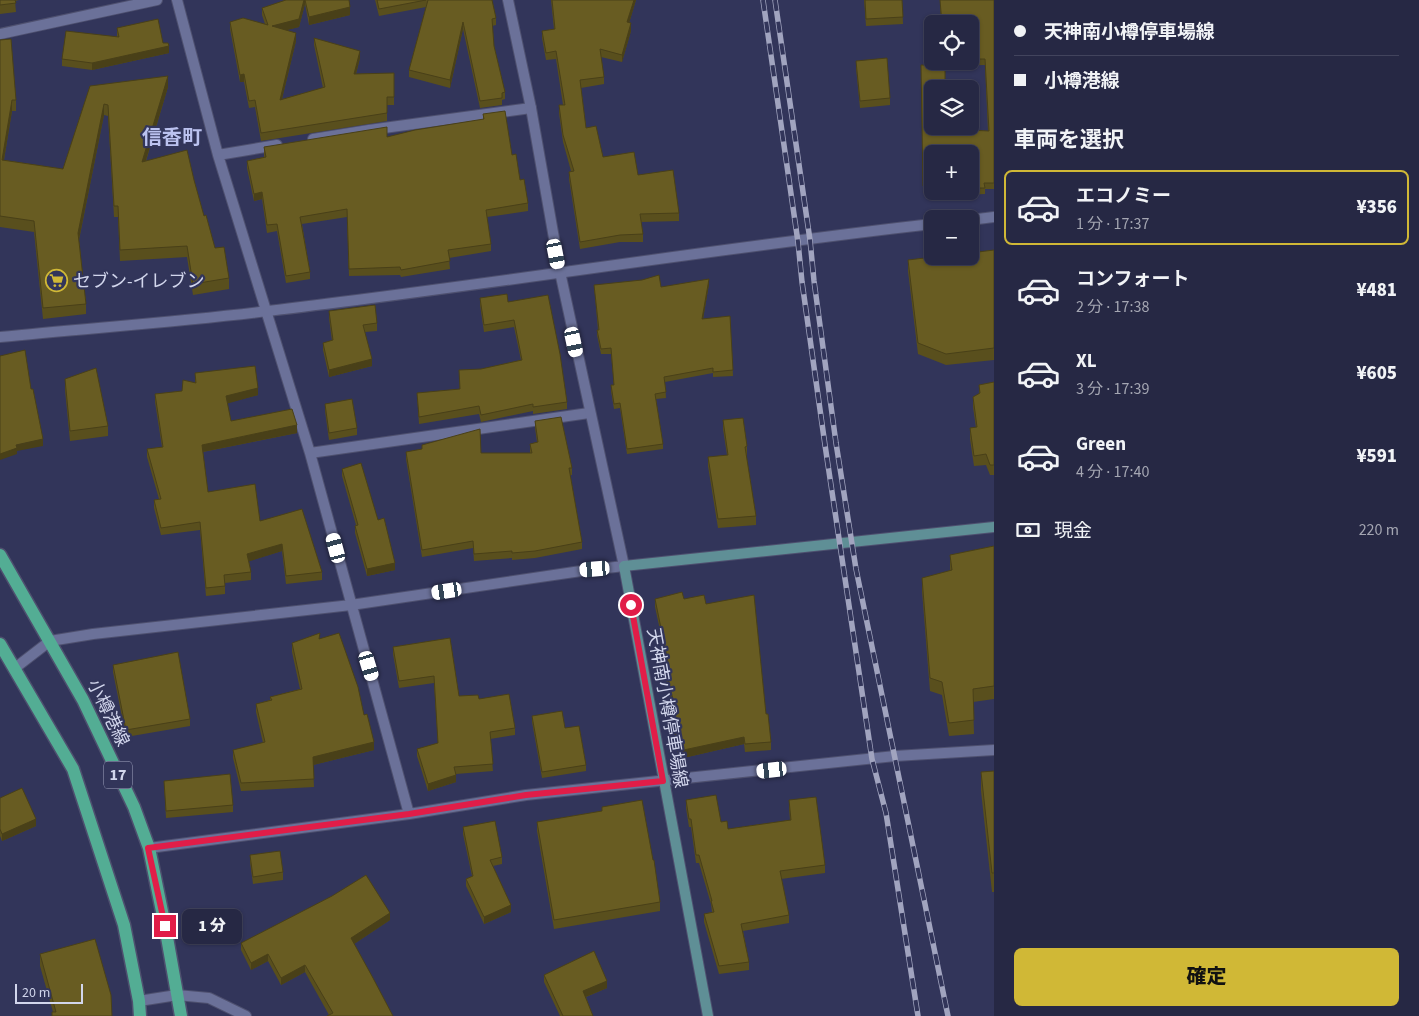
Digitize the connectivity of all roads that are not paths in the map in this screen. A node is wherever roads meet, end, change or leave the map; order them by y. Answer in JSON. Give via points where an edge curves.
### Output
{"nodes":[{"id":1,"x":157,"y":0,"type":"edge"},
{"id":2,"x":176,"y":0,"type":"edge"},
{"id":3,"x":508,"y":0,"type":"edge"},
{"id":4,"x":0,"y":34,"type":"edge"},
{"id":5,"x":531,"y":108,"type":"junction"},
{"id":6,"x":303,"y":141,"type":"edge"},
{"id":7,"x":284,"y":144,"type":"edge"},
{"id":8,"x":218,"y":155,"type":"junction"},
{"id":9,"x":994,"y":217,"type":"edge"},
{"id":10,"x":979,"y":219,"type":"edge"},
{"id":11,"x":924,"y":225,"type":"edge"},
{"id":12,"x":560,"y":272,"type":"junction"},
{"id":13,"x":267,"y":311,"type":"junction"},
{"id":14,"x":0,"y":337,"type":"edge"},
{"id":15,"x":589,"y":413,"type":"junction"},
{"id":16,"x":310,"y":453,"type":"junction"},
{"id":17,"x":994,"y":527,"type":"edge"},
{"id":18,"x":0,"y":555,"type":"edge"},
{"id":19,"x":624,"y":566,"type":"junction"},
{"id":20,"x":351,"y":605,"type":"junction"},
{"id":21,"x":50,"y":641,"type":"junction"},
{"id":22,"x":0,"y":644,"type":"edge"},
{"id":23,"x":15,"y":668,"type":"junction"},
{"id":24,"x":994,"y":750,"type":"edge"},
{"id":25,"x":663,"y":781,"type":"junction"},
{"id":26,"x":409,"y":814,"type":"junction"},
{"id":27,"x":148,"y":848,"type":"junction"},
{"id":28,"x":177,"y":995,"type":"junction"},
{"id":29,"x":139,"y":1001,"type":"junction"},
{"id":30,"x":140,"y":1016,"type":"edge"},
{"id":31,"x":181,"y":1016,"type":"edge"},
{"id":32,"x":246,"y":1016,"type":"edge"},
{"id":33,"x":708,"y":1016,"type":"edge"}],
"edges":[{"from":1,"to":4,"type":"street"},
{"from":2,"to":8,"type":"street"},
{"from":3,"to":5,"type":"street"},
{"from":5,"to":6,"type":"street"},
{"from":5,"to":12,"type":"street"},
{"from":7,"to":8,"type":"street"},
{"from":8,"to":13,"type":"street"},
{"from":9,"to":10,"type":"street"},
{"from":11,"to":12,"type":"street"},
{"from":12,"to":13,"type":"street"},
{"from":12,"to":15,"type":"street"},
{"from":13,"to":14,"type":"street"},
{"from":13,"to":16,"type":"street"},
{"from":15,"to":16,"type":"street"},
{"from":15,"to":19,"type":"street"},
{"from":16,"to":20,"type":"street"},
{"from":17,"to":19,"type":"main road"},
{"from":18,"to":21,"type":"main road","name":"小樽港線","number":"17"},
{"from":19,"to":20,"type":"street"},
{"from":19,"to":25,"type":"main road","name":"天神南小樽停車場線"},
{"from":20,"to":21,"type":"street"},
{"from":20,"to":26,"type":"street"},
{"from":21,"to":23,"type":"street"},
{"from":21,"to":27,"type":"main road","name":"小樽港線","number":"17","via":[[83,700],[134,807]]},
{"from":22,"to":23,"type":"main road","number":"17"},
{"from":23,"to":29,"type":"main road","number":"17","via":[[73,769],[124,925]]},
{"from":24,"to":25,"type":"street","via":[[894,756]]},
{"from":25,"to":26,"type":"street","via":[[526,795]]},
{"from":25,"to":33,"type":"main road","name":"天神南小樽停車場線"},
{"from":26,"to":27,"type":"street"},
{"from":27,"to":28,"type":"main road","name":"小樽港線","number":"17"},
{"from":28,"to":29,"type":"street"},
{"from":28,"to":31,"type":"main road","name":"小樽港線","number":"17"},
{"from":28,"to":32,"type":"street","via":[[209,998]]},
{"from":29,"to":30,"type":"main road","number":"17"}]}
